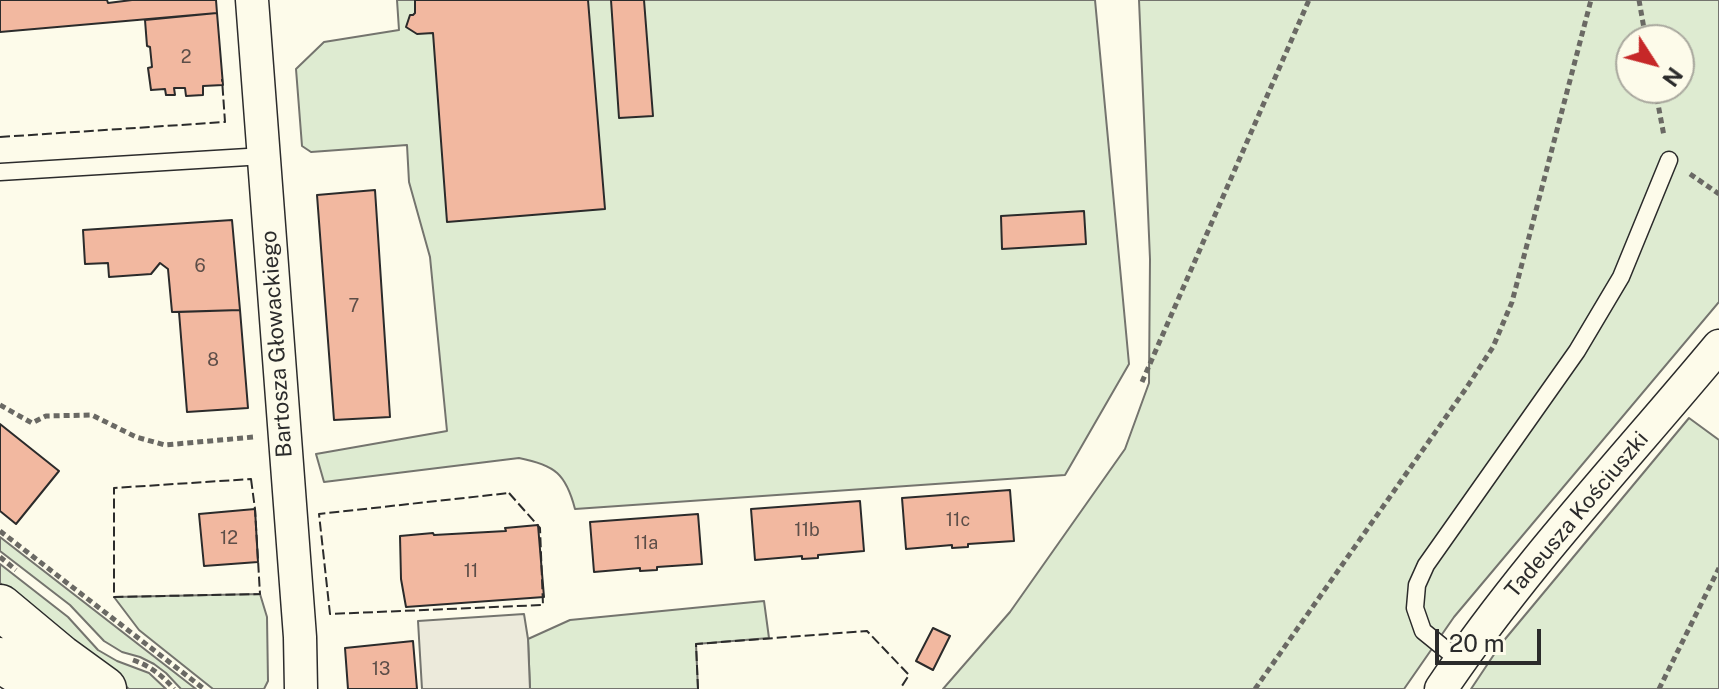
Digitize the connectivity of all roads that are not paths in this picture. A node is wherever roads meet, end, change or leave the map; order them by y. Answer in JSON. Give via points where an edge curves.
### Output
{"nodes":[{"id":1,"x":252,"y":0,"type":"edge"},
{"id":2,"x":264,"y":156,"type":"junction"},
{"id":3,"x":1669,"y":160,"type":"dead end"},
{"id":4,"x":0,"y":172,"type":"edge"},
{"id":5,"x":1719,"y":346,"type":"edge"},
{"id":6,"x":0,"y":607,"type":"edge"},
{"id":7,"x":0,"y":660,"type":"edge"},
{"id":8,"x":1460,"y":661,"type":"junction"},
{"id":9,"x":46,"y":689,"type":"edge"},
{"id":10,"x":104,"y":689,"type":"edge"},
{"id":11,"x":301,"y":689,"type":"edge"},
{"id":12,"x":1441,"y":689,"type":"edge"}],
"edges":[{"from":1,"to":2,"type":"street","name":"Bartosza Głowackiego"},
{"from":2,"to":4,"type":"lane"},
{"from":2,"to":11,"type":"street","name":"Bartosza Głowackiego"},
{"from":3,"to":8,"type":"lane","via":[[1621,277],[1577,351],[1417,585],[1415,608],[1423,631]]},
{"from":5,"to":8,"type":"street","name":"Tadeusza Kościuszki"},
{"from":6,"to":10,"type":"street"},
{"from":7,"to":9,"type":"street"},
{"from":8,"to":12,"type":"street","name":"Tadeusza Kościuszki"}]}
